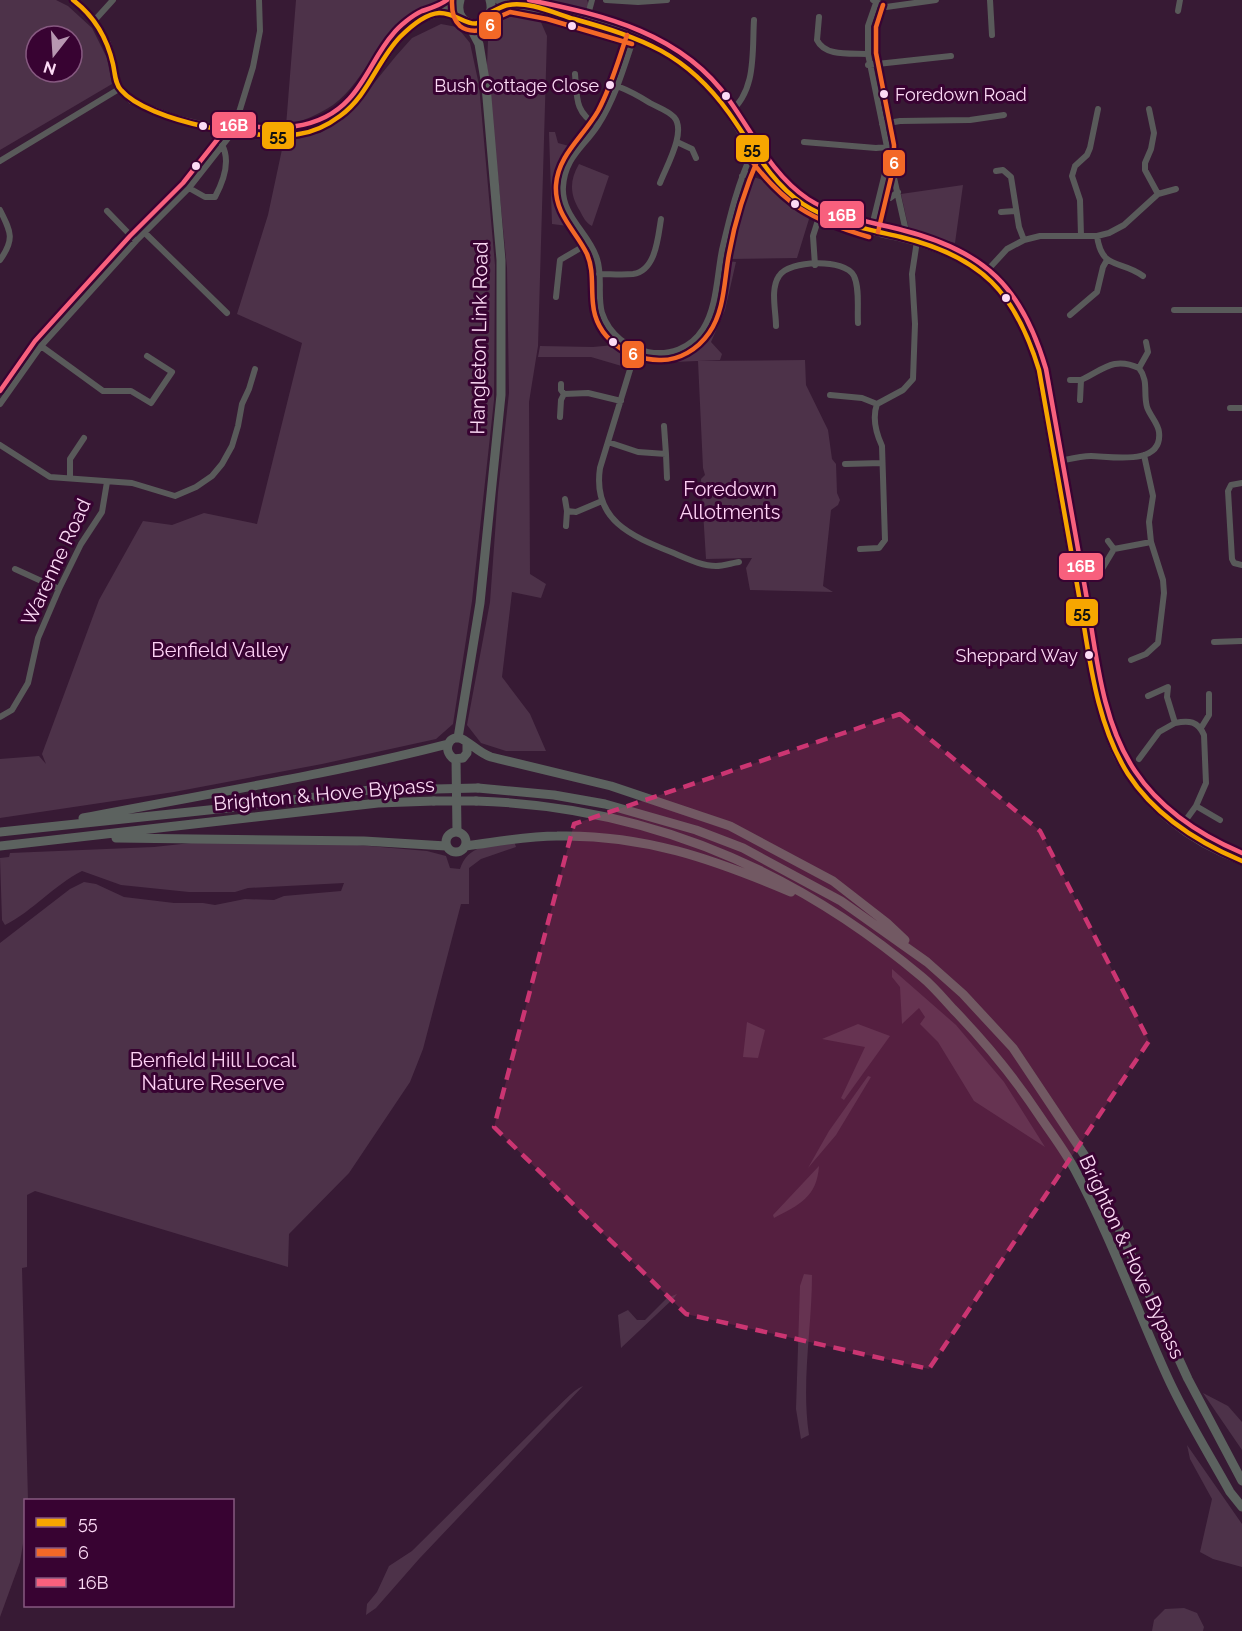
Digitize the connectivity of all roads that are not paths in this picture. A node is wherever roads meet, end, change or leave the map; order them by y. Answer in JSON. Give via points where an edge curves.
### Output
{"nodes":[{"id":1,"x":73,"y":0,"type":"edge"},
{"id":2,"x":112,"y":0,"type":"edge"},
{"id":3,"x":259,"y":0,"type":"edge"},
{"id":4,"x":460,"y":0,"type":"edge"},
{"id":5,"x":490,"y":0,"type":"edge"},
{"id":6,"x":498,"y":0,"type":"edge"},
{"id":7,"x":592,"y":0,"type":"edge"},
{"id":8,"x":606,"y":0,"type":"edge"},
{"id":9,"x":667,"y":0,"type":"edge"},
{"id":10,"x":936,"y":0,"type":"edge"},
{"id":11,"x":990,"y":0,"type":"edge"},
{"id":12,"x":1180,"y":0,"type":"edge"},
{"id":13,"x":662,"y":1,"type":"edge"},
{"id":14,"x":874,"y":2,"type":"edge"},
{"id":15,"x":509,"y":4,"type":"junction"},
{"id":16,"x":1178,"y":11,"type":"dead end"},
{"id":17,"x":491,"y":12,"type":"junction"},
{"id":18,"x":441,"y":13,"type":"junction"},
{"id":19,"x":819,"y":17,"type":"dead end"},
{"id":20,"x":754,"y":20,"type":"dead end"},
{"id":21,"x":94,"y":21,"type":"junction"},
{"id":22,"x":465,"y":21,"type":"junction"},
{"id":23,"x":484,"y":22,"type":"junction"},
{"id":24,"x":586,"y":22,"type":"junction"},
{"id":25,"x":992,"y":35,"type":"dead end"},
{"id":26,"x":634,"y":38,"type":"junction"},
{"id":27,"x":479,"y":44,"type":"junction"},
{"id":28,"x":867,"y":54,"type":"junction"},
{"id":29,"x":951,"y":56,"type":"dead end"},
{"id":30,"x":868,"y":65,"type":"junction"},
{"id":31,"x":575,"y":74,"type":"dead end"},
{"id":32,"x":617,"y":86,"type":"junction"},
{"id":33,"x":119,"y":89,"type":"junction"},
{"id":34,"x":1098,"y":109,"type":"dead end"},
{"id":35,"x":1149,"y":109,"type":"dead end"},
{"id":36,"x":729,"y":113,"type":"junction"},
{"id":37,"x":1004,"y":115,"type":"dead end"},
{"id":38,"x":882,"y":124,"type":"junction"},
{"id":39,"x":597,"y":125,"type":"junction"},
{"id":40,"x":233,"y":132,"type":"junction"},
{"id":41,"x":677,"y":142,"type":"junction"},
{"id":42,"x":804,"y":142,"type":"dead end"},
{"id":43,"x":222,"y":145,"type":"junction"},
{"id":44,"x":887,"y":147,"type":"junction"},
{"id":45,"x":753,"y":151,"type":"junction"},
{"id":46,"x":696,"y":158,"type":"dead end"},
{"id":47,"x":0,"y":161,"type":"edge"},
{"id":48,"x":887,"y":165,"type":"junction"},
{"id":49,"x":996,"y":171,"type":"dead end"},
{"id":50,"x":742,"y":176,"type":"junction"},
{"id":51,"x":774,"y":179,"type":"junction"},
{"id":52,"x":660,"y":183,"type":"dead end"},
{"id":53,"x":189,"y":188,"type":"junction"},
{"id":54,"x":1176,"y":189,"type":"dead end"},
{"id":55,"x":898,"y":192,"type":"junction"},
{"id":56,"x":1158,"y":194,"type":"junction"},
{"id":57,"x":880,"y":199,"type":"junction"},
{"id":58,"x":0,"y":210,"type":"edge"},
{"id":59,"x":107,"y":211,"type":"dead end"},
{"id":60,"x":1016,"y":211,"type":"junction"},
{"id":61,"x":1001,"y":212,"type":"dead end"},
{"id":62,"x":820,"y":214,"type":"junction"},
{"id":63,"x":661,"y":219,"type":"dead end"},
{"id":64,"x":905,"y":227,"type":"dead end"},
{"id":65,"x":871,"y":230,"type":"junction"},
{"id":66,"x":145,"y":233,"type":"junction"},
{"id":67,"x":1081,"y":236,"type":"junction"},
{"id":68,"x":1097,"y":236,"type":"junction"},
{"id":69,"x":1024,"y":240,"type":"junction"},
{"id":70,"x":136,"y":241,"type":"junction"},
{"id":71,"x":917,"y":241,"type":"junction"},
{"id":72,"x":589,"y":243,"type":"junction"},
{"id":73,"x":0,"y":260,"type":"edge"},
{"id":74,"x":1107,"y":260,"type":"junction"},
{"id":75,"x":815,"y":265,"type":"junction"},
{"id":76,"x":599,"y":274,"type":"junction"},
{"id":77,"x":984,"y":274,"type":"junction"},
{"id":78,"x":1143,"y":276,"type":"dead end"},
{"id":79,"x":556,"y":297,"type":"dead end"},
{"id":80,"x":1174,"y":310,"type":"dead end"},
{"id":81,"x":1242,"y":310,"type":"edge"},
{"id":82,"x":227,"y":313,"type":"dead end"},
{"id":83,"x":1070,"y":315,"type":"dead end"},
{"id":84,"x":858,"y":323,"type":"dead end"},
{"id":85,"x":776,"y":326,"type":"dead end"},
{"id":86,"x":1146,"y":342,"type":"dead end"},
{"id":87,"x":42,"y":346,"type":"junction"},
{"id":88,"x":636,"y":350,"type":"junction"},
{"id":89,"x":147,"y":356,"type":"dead end"},
{"id":90,"x":1139,"y":368,"type":"junction"},
{"id":91,"x":255,"y":369,"type":"dead end"},
{"id":92,"x":1070,"y":380,"type":"dead end"},
{"id":93,"x":1081,"y":380,"type":"junction"},
{"id":94,"x":561,"y":384,"type":"dead end"},
{"id":95,"x":564,"y":394,"type":"junction"},
{"id":96,"x":830,"y":395,"type":"dead end"},
{"id":97,"x":1080,"y":400,"type":"dead end"},
{"id":98,"x":621,"y":401,"type":"junction"},
{"id":99,"x":0,"y":404,"type":"edge"},
{"id":100,"x":877,"y":404,"type":"junction"},
{"id":101,"x":1230,"y":408,"type":"dead end"},
{"id":102,"x":1242,"y":408,"type":"edge"},
{"id":103,"x":560,"y":417,"type":"dead end"},
{"id":104,"x":664,"y":426,"type":"dead end"},
{"id":105,"x":84,"y":438,"type":"dead end"},
{"id":106,"x":608,"y":442,"type":"junction"},
{"id":107,"x":0,"y":445,"type":"edge"},
{"id":108,"x":666,"y":454,"type":"junction"},
{"id":109,"x":1144,"y":455,"type":"junction"},
{"id":110,"x":1054,"y":462,"type":"junction"},
{"id":111,"x":882,"y":463,"type":"junction"},
{"id":112,"x":845,"y":464,"type":"dead end"},
{"id":113,"x":70,"y":478,"type":"junction"},
{"id":114,"x":667,"y":478,"type":"dead end"},
{"id":115,"x":107,"y":482,"type":"junction"},
{"id":116,"x":1242,"y":483,"type":"edge"},
{"id":117,"x":566,"y":500,"type":"dead end"},
{"id":118,"x":602,"y":501,"type":"junction"},
{"id":119,"x":567,"y":511,"type":"junction"},
{"id":120,"x":566,"y":526,"type":"dead end"},
{"id":121,"x":1108,"y":541,"type":"dead end"},
{"id":122,"x":1151,"y":542,"type":"junction"},
{"id":123,"x":860,"y":549,"type":"dead end"},
{"id":124,"x":1114,"y":549,"type":"junction"},
{"id":125,"x":739,"y":562,"type":"dead end"},
{"id":126,"x":1242,"y":565,"type":"edge"},
{"id":127,"x":15,"y":569,"type":"dead end"},
{"id":128,"x":1102,"y":569,"type":"dead end"},
{"id":129,"x":59,"y":589,"type":"junction"},
{"id":130,"x":1242,"y":641,"type":"edge"},
{"id":131,"x":1214,"y":642,"type":"dead end"},
{"id":132,"x":1131,"y":660,"type":"dead end"},
{"id":133,"x":1209,"y":694,"type":"dead end"},
{"id":134,"x":1148,"y":696,"type":"dead end"},
{"id":135,"x":0,"y":717,"type":"edge"},
{"id":136,"x":1175,"y":723,"type":"junction"},
{"id":137,"x":1201,"y":728,"type":"junction"},
{"id":138,"x":458,"y":738,"type":"junction"},
{"id":139,"x":448,"y":744,"type":"junction"},
{"id":140,"x":467,"y":744,"type":"junction"},
{"id":141,"x":456,"y":759,"type":"junction"},
{"id":142,"x":1139,"y":759,"type":"dead end"},
{"id":143,"x":1196,"y":806,"type":"junction"},
{"id":144,"x":1220,"y":820,"type":"dead end"},
{"id":145,"x":1180,"y":828,"type":"junction"},
{"id":146,"x":28,"y":829,"type":"junction"},
{"id":147,"x":0,"y":832,"type":"edge"},
{"id":148,"x":457,"y":832,"type":"junction"},
{"id":149,"x":76,"y":837,"type":"junction"},
{"id":150,"x":0,"y":846,"type":"edge"},
{"id":151,"x":446,"y":846,"type":"junction"},
{"id":152,"x":466,"y":846,"type":"junction"},
{"id":153,"x":1242,"y":861,"type":"edge"},
{"id":154,"x":849,"y":921,"type":"junction"},
{"id":155,"x":927,"y":962,"type":"junction"},
{"id":156,"x":1242,"y":1481,"type":"edge"},
{"id":157,"x":1242,"y":1507,"type":"edge"}],
"edges":[{"from":1,"to":21,"type":"street"},
{"from":2,"to":21,"type":"street"},
{"from":3,"to":40,"type":"street","via":[[260,31],[254,66]]},
{"from":4,"to":18,"type":"street"},
{"from":4,"to":22,"type":"highway","via":[[459,13]]},
{"from":5,"to":17,"type":"highway"},
{"from":6,"to":15,"type":"street"},
{"from":7,"to":24,"type":"street"},
{"from":8,"to":13,"type":"street"},
{"from":9,"to":13,"type":"street"},
{"from":10,"to":14,"type":"street","via":[[886,7]]},
{"from":11,"to":25,"type":"street"},
{"from":12,"to":16,"type":"street"},
{"from":14,"to":28,"type":"street"},
{"from":15,"to":17,"type":"street"},
{"from":15,"to":24,"type":"street"},
{"from":17,"to":23,"type":"highway"},
{"from":18,"to":22,"type":"street"},
{"from":18,"to":40,"type":"street","via":[[423,19],[399,38],[355,104],[339,117],[318,129],[294,135]]},
{"from":19,"to":28,"type":"street","via":[[816,40],[824,49]]},
{"from":20,"to":36,"type":"street","via":[[749,86],[741,102]]},
{"from":21,"to":33,"type":"street","via":[[108,43]]},
{"from":22,"to":23,"type":"highway"},
{"from":22,"to":27,"type":"highway","name":"Hangleton Link Road"},
{"from":23,"to":27,"type":"highway","name":"Hangleton Link Road"},
{"from":24,"to":26,"type":"street"},
{"from":26,"to":32,"type":"street"},
{"from":26,"to":36,"type":"street","via":[[669,53],[696,73]]},
{"from":27,"to":138,"type":"highway","name":"Hangleton Link Road","via":[[501,260],[501,395],[480,603]]},
{"from":28,"to":30,"type":"street"},
{"from":29,"to":30,"type":"street"},
{"from":30,"to":38,"type":"street"},
{"from":31,"to":39,"type":"street","via":[[580,111]]},
{"from":32,"to":39,"type":"street"},
{"from":32,"to":41,"type":"street","via":[[637,93],[676,120]]},
{"from":33,"to":40,"type":"street","via":[[131,101],[176,118]]},
{"from":33,"to":47,"type":"street"},
{"from":34,"to":67,"type":"street","via":[[1090,148],[1072,176],[1080,200]]},
{"from":35,"to":56,"type":"street","via":[[1154,133],[1144,163]]},
{"from":36,"to":45,"type":"street"},
{"from":37,"to":38,"type":"street"},
{"from":38,"to":44,"type":"street"},
{"from":39,"to":72,"type":"street","via":[[571,158],[563,190],[566,205]]},
{"from":40,"to":43,"type":"street"},
{"from":41,"to":46,"type":"street","via":[[692,149]]},
{"from":41,"to":52,"type":"street"},
{"from":42,"to":44,"type":"street"},
{"from":43,"to":53,"type":"street"},
{"from":43,"to":53,"type":"street","via":[[227,158],[215,197],[205,197]]},
{"from":44,"to":48,"type":"street"},
{"from":45,"to":50,"type":"street"},
{"from":45,"to":51,"type":"street"},
{"from":48,"to":55,"type":"street","via":[[892,169]]},
{"from":48,"to":57,"type":"street"},
{"from":49,"to":60,"type":"street","via":[[1003,170],[1011,179]]},
{"from":50,"to":51,"type":"street","via":[[757,171]]},
{"from":50,"to":88,"type":"street","via":[[703,329],[684,347],[660,354]]},
{"from":51,"to":62,"type":"street"},
{"from":53,"to":66,"type":"street"},
{"from":54,"to":56,"type":"street"},
{"from":55,"to":57,"type":"street"},
{"from":55,"to":64,"type":"street"},
{"from":56,"to":68,"type":"street","via":[[1124,225]]},
{"from":57,"to":65,"type":"street"},
{"from":58,"to":73,"type":"street","via":[[10,230],[10,247]]},
{"from":59,"to":70,"type":"street"},
{"from":60,"to":61,"type":"street"},
{"from":60,"to":69,"type":"street"},
{"from":62,"to":65,"type":"street"},
{"from":62,"to":75,"type":"street","via":[[813,236]]},
{"from":63,"to":76,"type":"street","via":[[652,257],[642,271]]},
{"from":65,"to":71,"type":"street"},
{"from":66,"to":70,"type":"street"},
{"from":66,"to":82,"type":"street"},
{"from":67,"to":68,"type":"street"},
{"from":67,"to":69,"type":"street"},
{"from":68,"to":74,"type":"street","via":[[1100,252]]},
{"from":69,"to":77,"type":"street","via":[[1007,249]]},
{"from":70,"to":87,"type":"street"},
{"from":71,"to":77,"type":"street","via":[[951,253]]},
{"from":71,"to":100,"type":"street","via":[[912,274],[913,379],[903,390]]},
{"from":72,"to":76,"type":"street"},
{"from":72,"to":79,"type":"street","via":[[560,260]]},
{"from":74,"to":78,"type":"street"},
{"from":74,"to":83,"type":"street","via":[[1097,292]]},
{"from":75,"to":84,"type":"street","via":[[841,265],[854,275]]},
{"from":75,"to":85,"type":"street","via":[[791,266],[777,277]]},
{"from":76,"to":88,"type":"street","via":[[602,313],[618,338]]},
{"from":77,"to":110,"type":"street","via":[[1010,303],[1033,348]]},
{"from":80,"to":81,"type":"street"},
{"from":86,"to":90,"type":"street","via":[[1148,352]]},
{"from":87,"to":89,"type":"street","via":[[103,391],[131,391],[151,403],[172,372]]},
{"from":87,"to":99,"type":"street"},
{"from":88,"to":98,"type":"street"},
{"from":90,"to":93,"type":"street","via":[[1113,363]]},
{"from":90,"to":109,"type":"street","via":[[1146,381],[1147,408],[1160,434],[1158,444]]},
{"from":91,"to":115,"type":"street","via":[[232,446],[212,476],[175,495],[132,483]]},
{"from":92,"to":93,"type":"street"},
{"from":93,"to":97,"type":"street"},
{"from":94,"to":95,"type":"street"},
{"from":95,"to":98,"type":"street","via":[[588,393]]},
{"from":95,"to":103,"type":"street"},
{"from":96,"to":100,"type":"street","via":[[862,398]]},
{"from":98,"to":106,"type":"street"},
{"from":100,"to":111,"type":"street","via":[[876,432],[882,446]]},
{"from":101,"to":102,"type":"street"},
{"from":104,"to":108,"type":"street"},
{"from":105,"to":113,"type":"street","via":[[70,459]]},
{"from":106,"to":108,"type":"street","via":[[638,452]]},
{"from":106,"to":118,"type":"street","via":[[598,483]]},
{"from":107,"to":113,"type":"street","via":[[50,477]]},
{"from":108,"to":114,"type":"street"},
{"from":109,"to":110,"type":"street","via":[[1124,459],[1089,456]]},
{"from":109,"to":122,"type":"street","via":[[1153,496]]},
{"from":110,"to":145,"type":"street","via":[[1106,726],[1127,772],[1143,794]]},
{"from":111,"to":112,"type":"street"},
{"from":111,"to":123,"type":"street","via":[[885,540],[879,548]]},
{"from":113,"to":115,"type":"street"},
{"from":115,"to":129,"type":"street","name":"Warenne Road","via":[[102,512],[81,543]]},
{"from":116,"to":126,"type":"street","via":[[1232,485],[1228,491],[1231,555],[1234,562]]},
{"from":117,"to":119,"type":"street"},
{"from":118,"to":119,"type":"street","via":[[576,512]]},
{"from":118,"to":125,"type":"street","via":[[618,525],[654,545],[702,564]]},
{"from":119,"to":120,"type":"street"},
{"from":121,"to":124,"type":"street"},
{"from":122,"to":124,"type":"street"},
{"from":122,"to":132,"type":"street","via":[[1164,593],[1160,635],[1154,648]]},
{"from":124,"to":128,"type":"street"},
{"from":127,"to":129,"type":"street"},
{"from":129,"to":135,"type":"street","name":"Warenne Road","via":[[38,638],[28,683],[12,710]]},
{"from":130,"to":131,"type":"street"},
{"from":133,"to":137,"type":"street","via":[[1209,715]]},
{"from":134,"to":136,"type":"street","via":[[1168,687]]},
{"from":136,"to":137,"type":"street","via":[[1194,722]]},
{"from":136,"to":142,"type":"street","via":[[1159,732]]},
{"from":137,"to":143,"type":"street","via":[[1206,775]]},
{"from":138,"to":139,"type":"highway"},
{"from":138,"to":140,"type":"highway"},
{"from":139,"to":141,"type":"highway","via":[[448,754]]},
{"from":139,"to":146,"type":"highway"},
{"from":140,"to":141,"type":"highway","via":[[466,755]]},
{"from":140,"to":155,"type":"highway","via":[[491,757],[611,786],[730,826],[833,881],[887,923]]},
{"from":141,"to":148,"type":"highway"},
{"from":143,"to":144,"type":"street"},
{"from":143,"to":145,"type":"street"},
{"from":145,"to":153,"type":"street","via":[[1208,847]]},
{"from":146,"to":147,"type":"highway","name":"Brighton & Hove Bypass"},
{"from":146,"to":155,"type":"highway","name":"Brighton & Hove Bypass","bridge":true,"via":[[378,789],[478,788],[579,799],[631,810],[743,848],[841,901]]},
{"from":148,"to":151,"type":"highway","via":[[448,836]]},
{"from":148,"to":152,"type":"highway","via":[[465,837]]},
{"from":149,"to":150,"type":"highway","name":"Brighton & Hove Bypass"},
{"from":149,"to":151,"type":"highway","via":[[364,841]]},
{"from":149,"to":154,"type":"highway","name":"Brighton & Hove Bypass","bridge":true,"via":[[378,803],[476,801],[563,809],[682,837],[735,857]]},
{"from":151,"to":152,"type":"highway","via":[[457,853]]},
{"from":152,"to":154,"type":"highway","via":[[557,836],[611,838],[661,846],[734,868]]},
{"from":154,"to":157,"type":"highway","name":"Brighton & Hove Bypass","via":[[924,978],[1016,1081],[1074,1168],[1168,1379]]},
{"from":155,"to":156,"type":"highway","name":"Brighton & Hove Bypass","via":[[963,994],[1012,1048],[1087,1159],[1188,1379]]}]}
